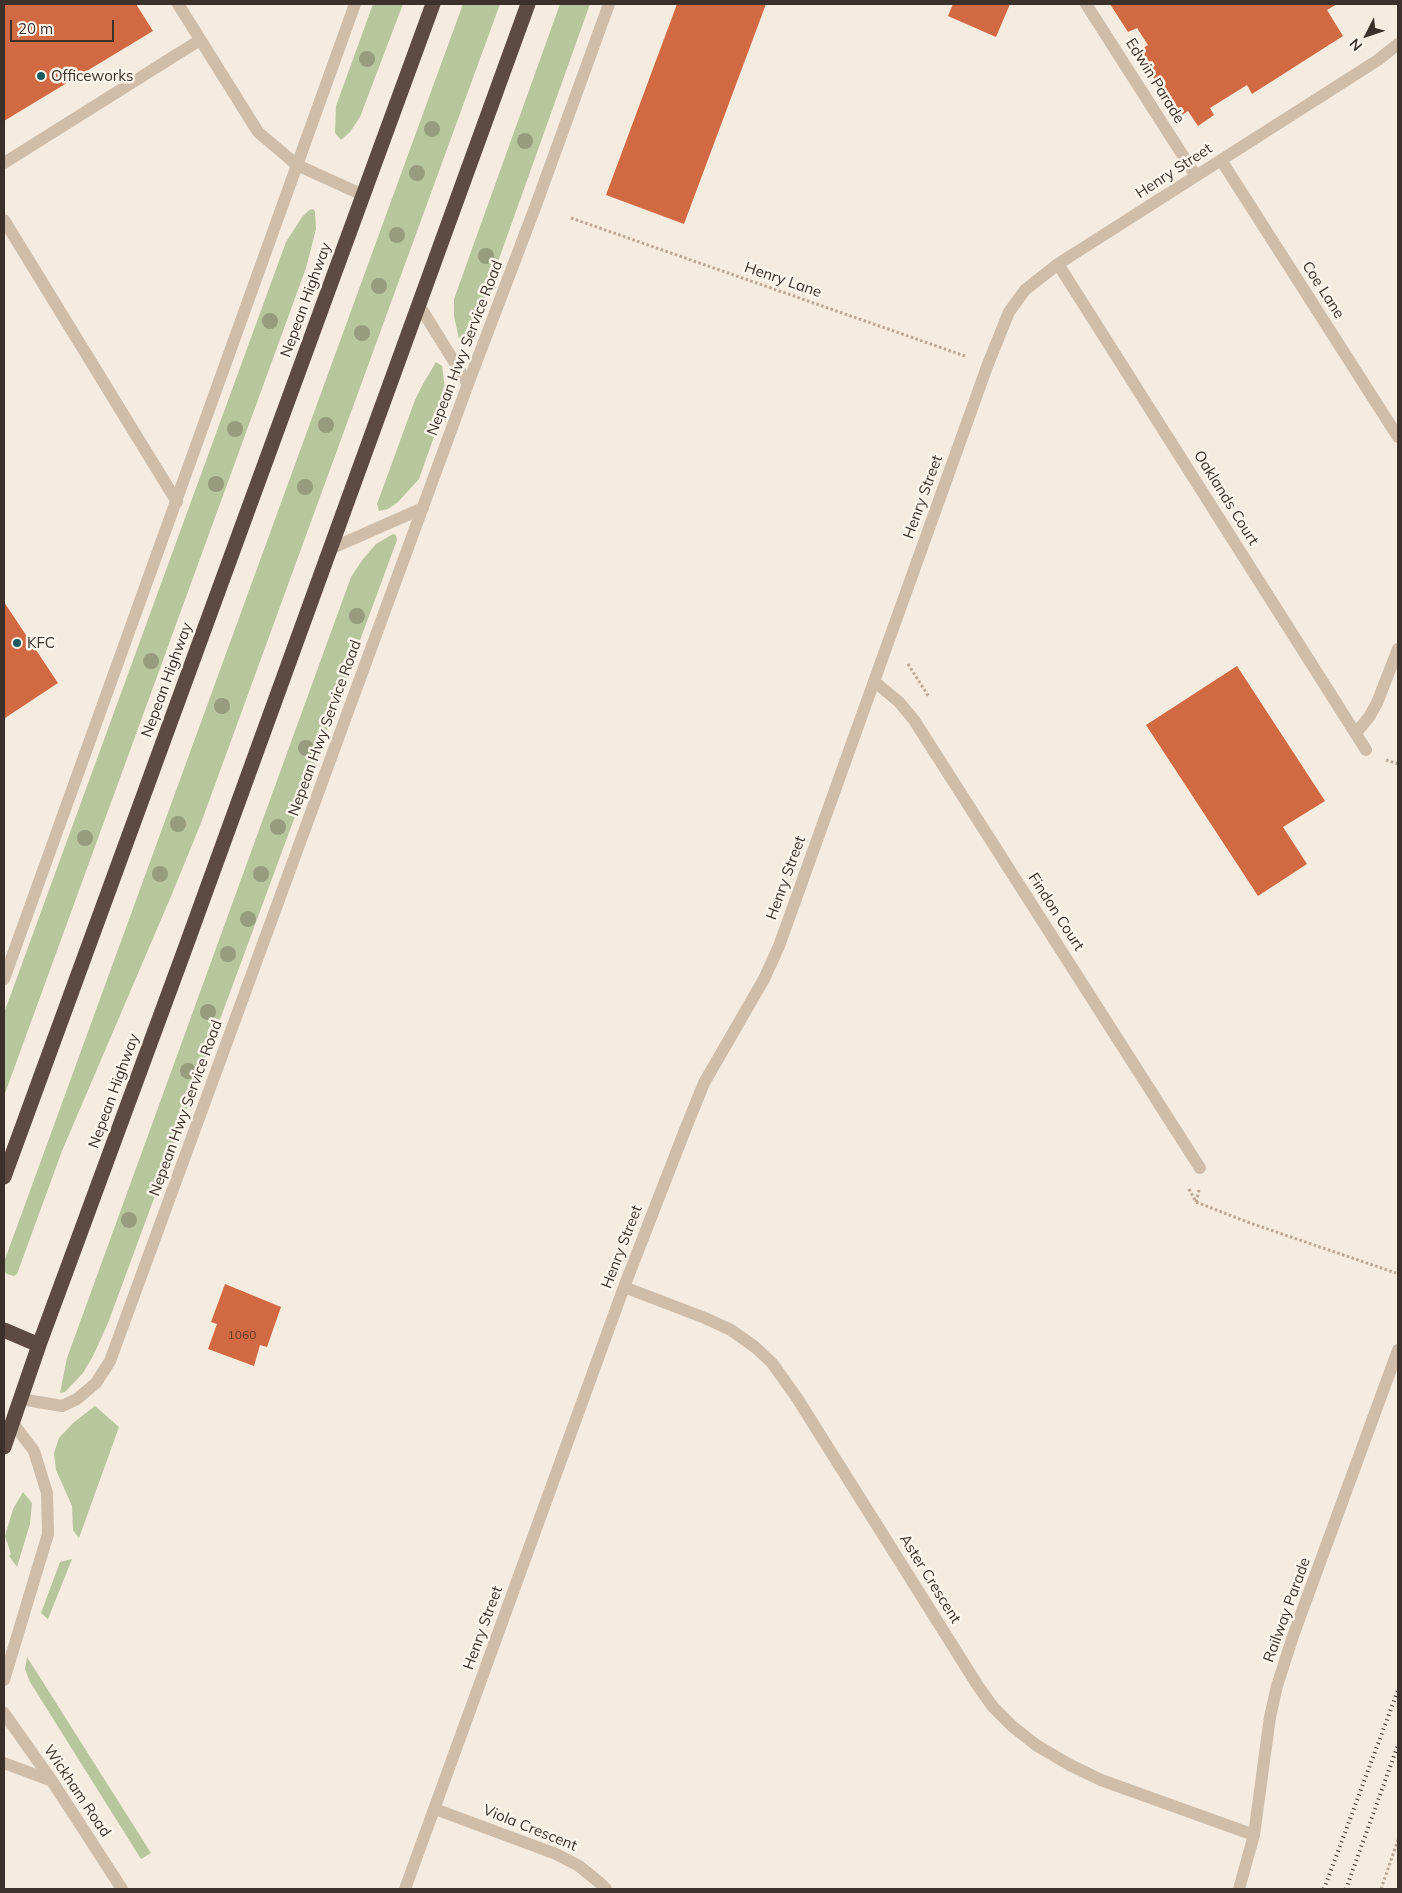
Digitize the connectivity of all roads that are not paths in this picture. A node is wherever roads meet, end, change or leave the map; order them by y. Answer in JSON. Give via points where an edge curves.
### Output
{"nodes":[{"id":1,"x":178,"y":4,"type":"edge"},
{"id":2,"x":355,"y":4,"type":"edge"},
{"id":3,"x":434,"y":4,"type":"edge"},
{"id":4,"x":528,"y":4,"type":"edge"},
{"id":5,"x":609,"y":4,"type":"edge"},
{"id":6,"x":1086,"y":4,"type":"edge"},
{"id":7,"x":200,"y":40,"type":"junction"},
{"id":8,"x":1398,"y":44,"type":"edge"},
{"id":9,"x":1221,"y":160,"type":"junction"},
{"id":10,"x":4,"y":163,"type":"edge"},
{"id":11,"x":297,"y":165,"type":"junction"},
{"id":12,"x":1196,"y":176,"type":"junction"},
{"id":13,"x":363,"y":195,"type":"junction"},
{"id":14,"x":4,"y":220,"type":"edge"},
{"id":15,"x":1058,"y":264,"type":"junction"},
{"id":16,"x":418,"y":305,"type":"junction"},
{"id":17,"x":468,"y":384,"type":"junction"},
{"id":18,"x":1398,"y":437,"type":"edge"},
{"id":19,"x":177,"y":502,"type":"junction"},
{"id":20,"x":423,"y":508,"type":"junction"},
{"id":21,"x":330,"y":549,"type":"junction"},
{"id":22,"x":1398,"y":650,"type":"edge"},
{"id":23,"x":875,"y":682,"type":"junction"},
{"id":24,"x":1356,"y":733,"type":"junction"},
{"id":25,"x":1366,"y":750,"type":"dead end"},
{"id":26,"x":4,"y":979,"type":"edge"},
{"id":27,"x":1200,"y":1168,"type":"dead end"},
{"id":28,"x":4,"y":1177,"type":"edge"},
{"id":29,"x":624,"y":1288,"type":"junction"},
{"id":30,"x":4,"y":1330,"type":"edge"},
{"id":31,"x":39,"y":1345,"type":"junction"},
{"id":32,"x":1398,"y":1350,"type":"edge"},
{"id":33,"x":21,"y":1399,"type":"junction"},
{"id":34,"x":12,"y":1422,"type":"junction"},
{"id":35,"x":4,"y":1448,"type":"edge"},
{"id":36,"x":4,"y":1680,"type":"edge"},
{"id":37,"x":4,"y":1713,"type":"edge"},
{"id":38,"x":4,"y":1763,"type":"edge"},
{"id":39,"x":52,"y":1781,"type":"junction"},
{"id":40,"x":435,"y":1809,"type":"junction"},
{"id":41,"x":1254,"y":1835,"type":"junction"},
{"id":42,"x":122,"y":1889,"type":"edge"},
{"id":43,"x":405,"y":1889,"type":"edge"},
{"id":44,"x":606,"y":1889,"type":"edge"},
{"id":45,"x":1239,"y":1889,"type":"edge"}],
"edges":[{"from":1,"to":7,"type":"street"},
{"from":2,"to":11,"type":"street"},
{"from":3,"to":13,"type":"highway","name":"Nepean Highway"},
{"from":4,"to":16,"type":"highway","name":"Nepean Highway"},
{"from":5,"to":17,"type":"street","name":"Nepean Hwy Service Road"},
{"from":6,"to":12,"type":"street","name":"Edwin Parade"},
{"from":7,"to":10,"type":"street"},
{"from":7,"to":11,"type":"street","via":[[258,132]]},
{"from":8,"to":9,"type":"street","name":"Henry Street"},
{"from":9,"to":12,"type":"street","name":"Henry Street"},
{"from":9,"to":18,"type":"street","name":"Coe Lane"},
{"from":11,"to":13,"type":"street"},
{"from":11,"to":19,"type":"street"},
{"from":12,"to":15,"type":"street","name":"Henry Street"},
{"from":13,"to":28,"type":"highway","name":"Nepean Highway"},
{"from":14,"to":19,"type":"street"},
{"from":15,"to":23,"type":"street","name":"Henry Street","via":[[1015,301],[1002,327]]},
{"from":15,"to":24,"type":"street","name":"Oaklands Court"},
{"from":16,"to":17,"type":"street"},
{"from":16,"to":21,"type":"highway","name":"Nepean Highway"},
{"from":17,"to":20,"type":"street","name":"Nepean Hwy Service Road"},
{"from":19,"to":26,"type":"street"},
{"from":20,"to":21,"type":"street"},
{"from":20,"to":33,"type":"street","name":"Nepean Hwy Service Road","via":[[110,1361],[96,1383],[62,1406]]},
{"from":21,"to":31,"type":"highway","name":"Nepean Highway"},
{"from":22,"to":24,"type":"street","via":[[1377,703]]},
{"from":23,"to":27,"type":"street","name":"Findon Court","via":[[914,720]]},
{"from":23,"to":29,"type":"street","name":"Henry Street","via":[[779,946],[764,979],[704,1083]]},
{"from":24,"to":25,"type":"street","name":"Oaklands Court"},
{"from":29,"to":40,"type":"street","name":"Henry Street"},
{"from":29,"to":41,"type":"street","name":"Aster Crescent","via":[[731,1330],[772,1363],[978,1686],[1012,1726],[1036,1746],[1101,1780]]},
{"from":30,"to":31,"type":"highway"},
{"from":31,"to":33,"type":"highway","name":"Nepean Highway"},
{"from":32,"to":41,"type":"street","name":"Railway Parade","via":[[1277,1686]]},
{"from":33,"to":34,"type":"highway","name":"Nepean Highway"},
{"from":34,"to":35,"type":"highway","name":"Nepean Highway"},
{"from":34,"to":36,"type":"street","via":[[34,1451],[47,1493],[48,1534]]},
{"from":37,"to":39,"type":"street","name":"Wickham Road"},
{"from":38,"to":39,"type":"street"},
{"from":39,"to":42,"type":"street","name":"Wickham Road"},
{"from":40,"to":43,"type":"street","name":"Henry Street"},
{"from":40,"to":44,"type":"street","name":"Viola Crescent","via":[[556,1854],[579,1866]]},
{"from":41,"to":45,"type":"street","name":"Railway Parade"}]}
